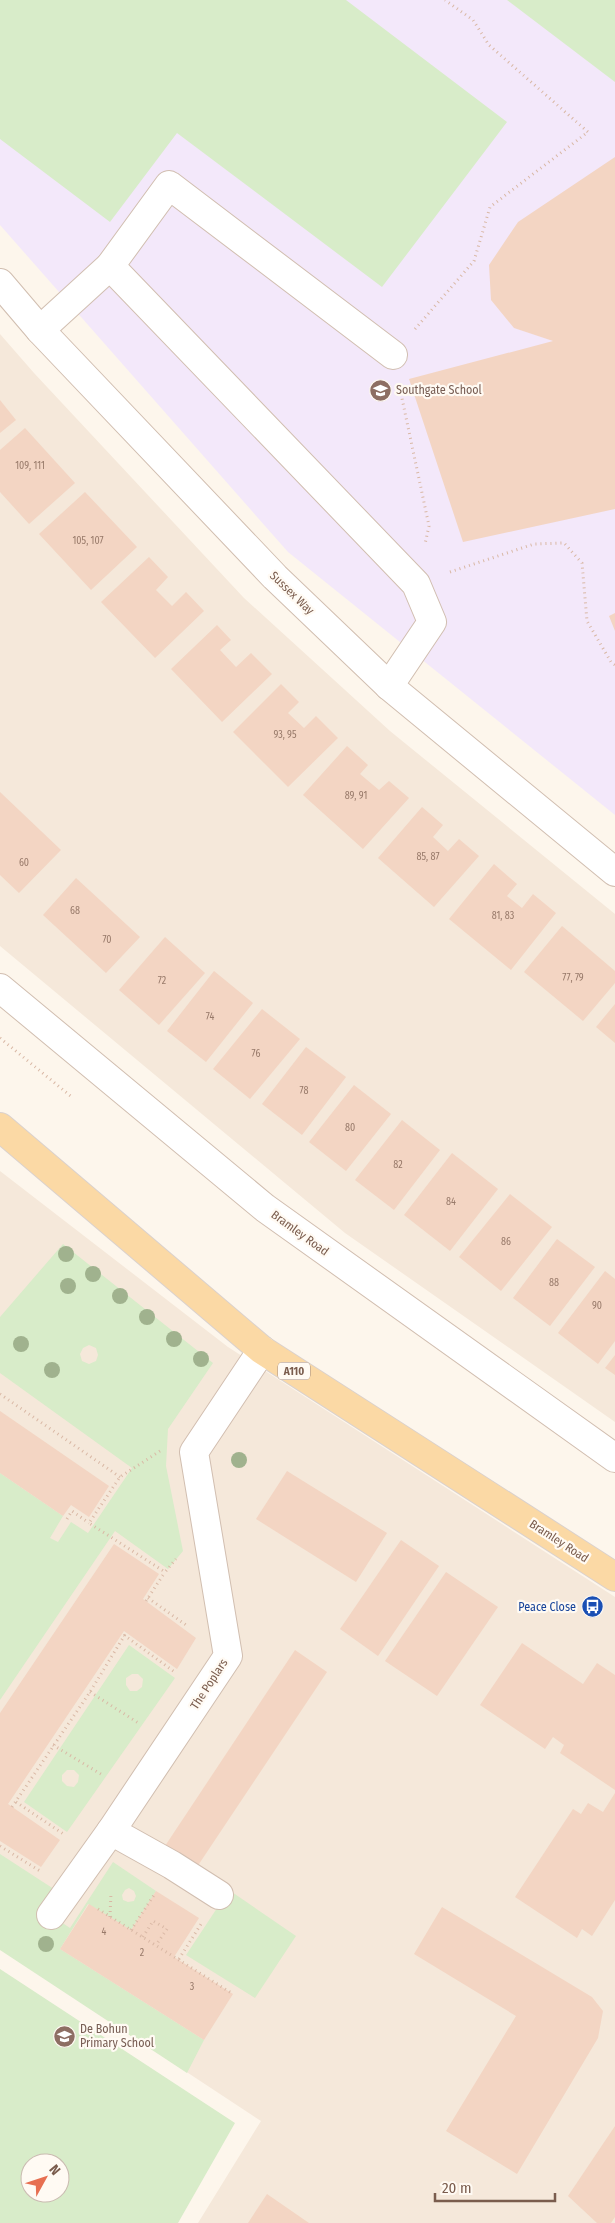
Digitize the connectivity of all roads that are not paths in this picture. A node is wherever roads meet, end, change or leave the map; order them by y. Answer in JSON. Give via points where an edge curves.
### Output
{"nodes":[{"id":1,"x":110,"y":266,"type":"junction"},
{"id":2,"x":0,"y":283,"type":"edge"},
{"id":3,"x":40,"y":330,"type":"junction"},
{"id":4,"x":393,"y":355,"type":"road end"},
{"id":5,"x":389,"y":686,"type":"junction"},
{"id":6,"x":615,"y":872,"type":"edge"},
{"id":7,"x":0,"y":988,"type":"edge"},
{"id":8,"x":0,"y":1127,"type":"edge"},
{"id":9,"x":262,"y":1350,"type":"junction"},
{"id":10,"x":615,"y":1458,"type":"edge"},
{"id":11,"x":615,"y":1577,"type":"edge"},
{"id":12,"x":111,"y":1831,"type":"junction"},
{"id":13,"x":219,"y":1895,"type":"road end"},
{"id":14,"x":51,"y":1915,"type":"dead end"}],
"edges":[{"from":1,"to":3,"type":"street"},
{"from":1,"to":4,"type":"street","via":[[169,185]]},
{"from":1,"to":5,"type":"street","via":[[416,584],[432,622]]},
{"from":2,"to":3,"type":"street","name":"Sussex Way"},
{"from":3,"to":5,"type":"street","name":"Sussex Way","via":[[275,577]]},
{"from":5,"to":6,"type":"street","name":"Sussex Way"},
{"from":7,"to":10,"type":"street","name":"Bramley Road","via":[[265,1208]]},
{"from":8,"to":9,"type":"main road","name":"Bramley Road","number":"A110"},
{"from":9,"to":11,"type":"main road","name":"Bramley Road","number":"A110"},
{"from":9,"to":12,"type":"street","name":"The Poplars","via":[[194,1452],[229,1652]]},
{"from":12,"to":13,"type":"street"},
{"from":12,"to":14,"type":"street","name":"The Poplars"}]}
